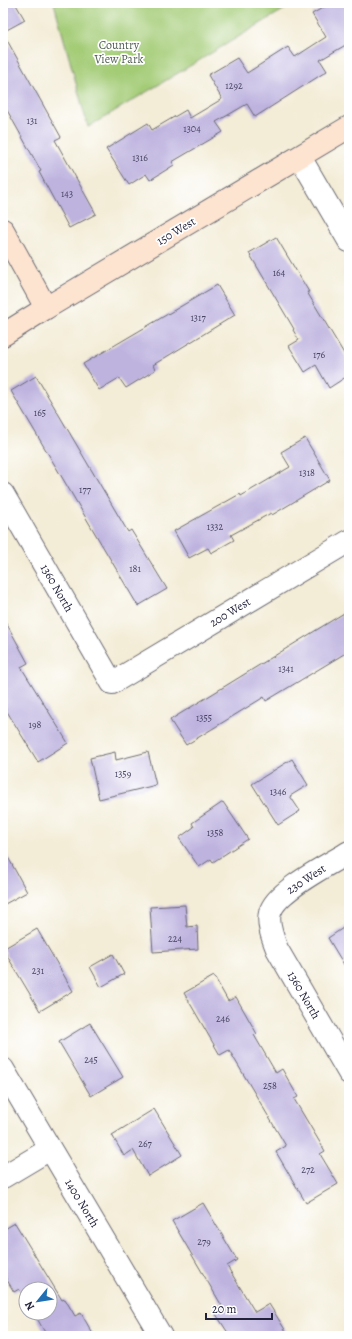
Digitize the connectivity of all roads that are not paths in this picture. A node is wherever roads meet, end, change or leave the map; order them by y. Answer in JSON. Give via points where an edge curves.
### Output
{"nodes":[{"id":1,"x":349,"y":128,"type":"edge"},
{"id":2,"x":300,"y":157,"type":"junction"},
{"id":3,"x":3,"y":230,"type":"edge"},
{"id":4,"x":349,"y":241,"type":"edge"},
{"id":5,"x":46,"y":308,"type":"junction"},
{"id":6,"x":3,"y":335,"type":"edge"},
{"id":7,"x":3,"y":494,"type":"edge"},
{"id":8,"x":349,"y":541,"type":"edge"},
{"id":9,"x":112,"y":682,"type":"joint"},
{"id":10,"x":349,"y":852,"type":"edge"},
{"id":11,"x":270,"y":913,"type":"joint"},
{"id":12,"x":3,"y":1069,"type":"edge"},
{"id":13,"x":349,"y":1073,"type":"edge"},
{"id":14,"x":50,"y":1149,"type":"junction"},
{"id":15,"x":3,"y":1177,"type":"edge"},
{"id":16,"x":161,"y":1336,"type":"edge"}],
"edges":[{"from":1,"to":2,"type":"street","name":"150 West"},
{"from":2,"to":4,"type":"street"},
{"from":2,"to":5,"type":"street","name":"150 West"},
{"from":3,"to":5,"type":"street"},
{"from":5,"to":6,"type":"street","name":"150 West"},
{"from":7,"to":9,"type":"street","name":"1360 North"},
{"from":8,"to":9,"type":"street","name":"200 West"},
{"from":10,"to":11,"type":"street","name":"230 West","via":[[292,886],[279,898]]},
{"from":11,"to":13,"type":"street","name":"1360 North","via":[[271,932],[277,949]]},
{"from":12,"to":14,"type":"street","name":"1400 North"},
{"from":14,"to":15,"type":"street"},
{"from":14,"to":16,"type":"street","name":"1400 North"}]}
